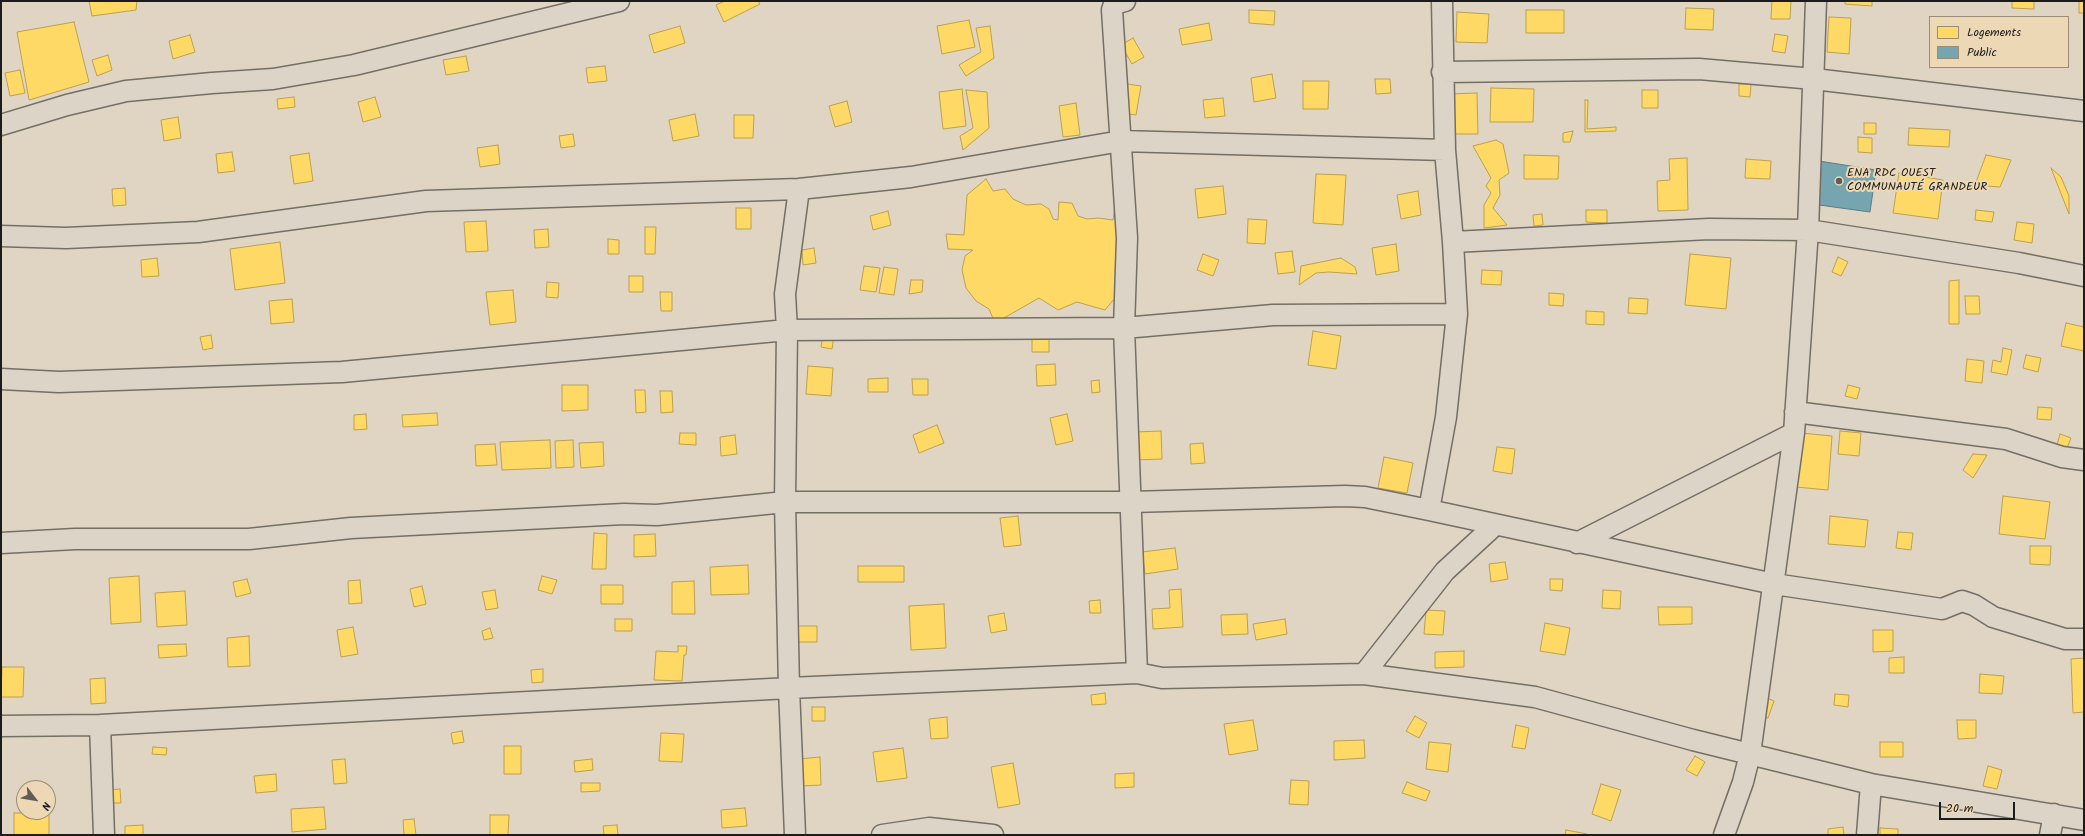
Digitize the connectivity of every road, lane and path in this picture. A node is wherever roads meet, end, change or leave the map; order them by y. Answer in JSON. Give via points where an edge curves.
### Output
{"nodes":[{"id":1,"x":619,"y":1,"type":"edge"},
{"id":2,"x":1126,"y":1,"type":"edge"},
{"id":3,"x":1442,"y":1,"type":"edge"},
{"id":4,"x":1816,"y":1,"type":"edge"},
{"id":5,"x":1442,"y":72,"type":"junction"},
{"id":6,"x":1814,"y":79,"type":"junction"},
{"id":7,"x":2084,"y":111,"type":"edge"},
{"id":8,"x":1,"y":125,"type":"edge"},
{"id":9,"x":1121,"y":140,"type":"junction"},
{"id":10,"x":1445,"y":150,"type":"junction"},
{"id":11,"x":799,"y":189,"type":"junction"},
{"id":12,"x":1808,"y":230,"type":"junction"},
{"id":13,"x":1,"y":236,"type":"edge"},
{"id":14,"x":1453,"y":242,"type":"junction"},
{"id":15,"x":2084,"y":276,"type":"edge"},
{"id":16,"x":1457,"y":314,"type":"junction"},
{"id":17,"x":1124,"y":328,"type":"junction"},
{"id":18,"x":787,"y":330,"type":"junction"},
{"id":19,"x":1,"y":379,"type":"edge"},
{"id":20,"x":1795,"y":412,"type":"junction"},
{"id":21,"x":1794,"y":433,"type":"junction"},
{"id":22,"x":2084,"y":460,"type":"edge"},
{"id":23,"x":785,"y":502,"type":"junction"},
{"id":24,"x":1131,"y":502,"type":"junction"},
{"id":25,"x":1429,"y":510,"type":"junction"},
{"id":26,"x":1495,"y":524,"type":"junction"},
{"id":27,"x":1577,"y":542,"type":"junction"},
{"id":28,"x":1,"y":543,"type":"edge"},
{"id":29,"x":1774,"y":584,"type":"junction"},
{"id":30,"x":2084,"y":639,"type":"edge"},
{"id":31,"x":1137,"y":672,"type":"junction"},
{"id":32,"x":1364,"y":674,"type":"junction"},
{"id":33,"x":789,"y":688,"type":"junction"},
{"id":34,"x":100,"y":725,"type":"junction"},
{"id":35,"x":1,"y":726,"type":"edge"},
{"id":36,"x":1750,"y":754,"type":"junction"},
{"id":37,"x":1871,"y":784,"type":"junction"},
{"id":38,"x":2054,"y":814,"type":"junction"},
{"id":39,"x":2084,"y":820,"type":"edge"},
{"id":40,"x":104,"y":835,"type":"edge"},
{"id":41,"x":795,"y":835,"type":"edge"},
{"id":42,"x":882,"y":835,"type":"edge"},
{"id":43,"x":993,"y":835,"type":"edge"},
{"id":44,"x":1724,"y":835,"type":"edge"},
{"id":45,"x":1867,"y":835,"type":"edge"},
{"id":46,"x":2050,"y":835,"type":"edge"}],
"edges":[{"from":1,"to":8,"type":"street","via":[[347,66],[273,79],[126,92],[67,105]]},
{"from":2,"to":9,"type":"street","via":[[1114,4],[1112,10]]},
{"from":3,"to":5,"type":"street"},
{"from":4,"to":6,"type":"street"},
{"from":5,"to":6,"type":"street","via":[[1699,69]]},
{"from":5,"to":10,"type":"street"},
{"from":6,"to":7,"type":"street"},
{"from":6,"to":12,"type":"street"},
{"from":9,"to":10,"type":"street"},
{"from":9,"to":11,"type":"street","via":[[911,177]]},
{"from":9,"to":17,"type":"street","via":[[1128,238]]},
{"from":10,"to":14,"type":"street"},
{"from":11,"to":13,"type":"street","via":[[426,201],[198,232],[66,238]]},
{"from":11,"to":18,"type":"street","via":[[785,294]]},
{"from":12,"to":14,"type":"street","via":[[1709,229]]},
{"from":12,"to":15,"type":"street","via":[[2019,263]]},
{"from":12,"to":20,"type":"street"},
{"from":14,"to":16,"type":"street"},
{"from":16,"to":17,"type":"street","via":[[1273,315]]},
{"from":16,"to":25,"type":"street","via":[[1446,417]]},
{"from":17,"to":18,"type":"street"},
{"from":17,"to":24,"type":"street"},
{"from":18,"to":19,"type":"street","via":[[342,372],[59,382]]},
{"from":18,"to":23,"type":"street"},
{"from":20,"to":21,"type":"street"},
{"from":20,"to":22,"type":"street","via":[[2006,440],[2062,457]]},
{"from":21,"to":27,"type":"street"},
{"from":21,"to":29,"type":"street"},
{"from":23,"to":24,"type":"street"},
{"from":23,"to":28,"type":"street","via":[[657,516],[624,514],[351,528],[250,539],[75,539]]},
{"from":23,"to":33,"type":"street"},
{"from":24,"to":25,"type":"street","via":[[1345,496],[1365,497]]},
{"from":24,"to":31,"type":"street"},
{"from":25,"to":26,"type":"street"},
{"from":26,"to":27,"type":"street"},
{"from":26,"to":32,"type":"street","via":[[1445,571]]},
{"from":27,"to":29,"type":"street"},
{"from":29,"to":30,"type":"street","via":[[1942,610],[1962,601],[1974,605],[1992,617],[2065,639]]},
{"from":29,"to":36,"type":"street"},
{"from":31,"to":32,"type":"street","via":[[1162,678]]},
{"from":31,"to":33,"type":"street"},
{"from":32,"to":36,"type":"street","via":[[1535,696]]},
{"from":33,"to":34,"type":"street"},
{"from":33,"to":41,"type":"street"},
{"from":34,"to":35,"type":"street"},
{"from":34,"to":40,"type":"street"},
{"from":36,"to":37,"type":"street"},
{"from":36,"to":44,"type":"street"},
{"from":37,"to":38,"type":"street"},
{"from":37,"to":45,"type":"street"},
{"from":38,"to":39,"type":"street"},
{"from":38,"to":46,"type":"street"},
{"from":42,"to":43,"type":"street","via":[[929,828]]}]}
